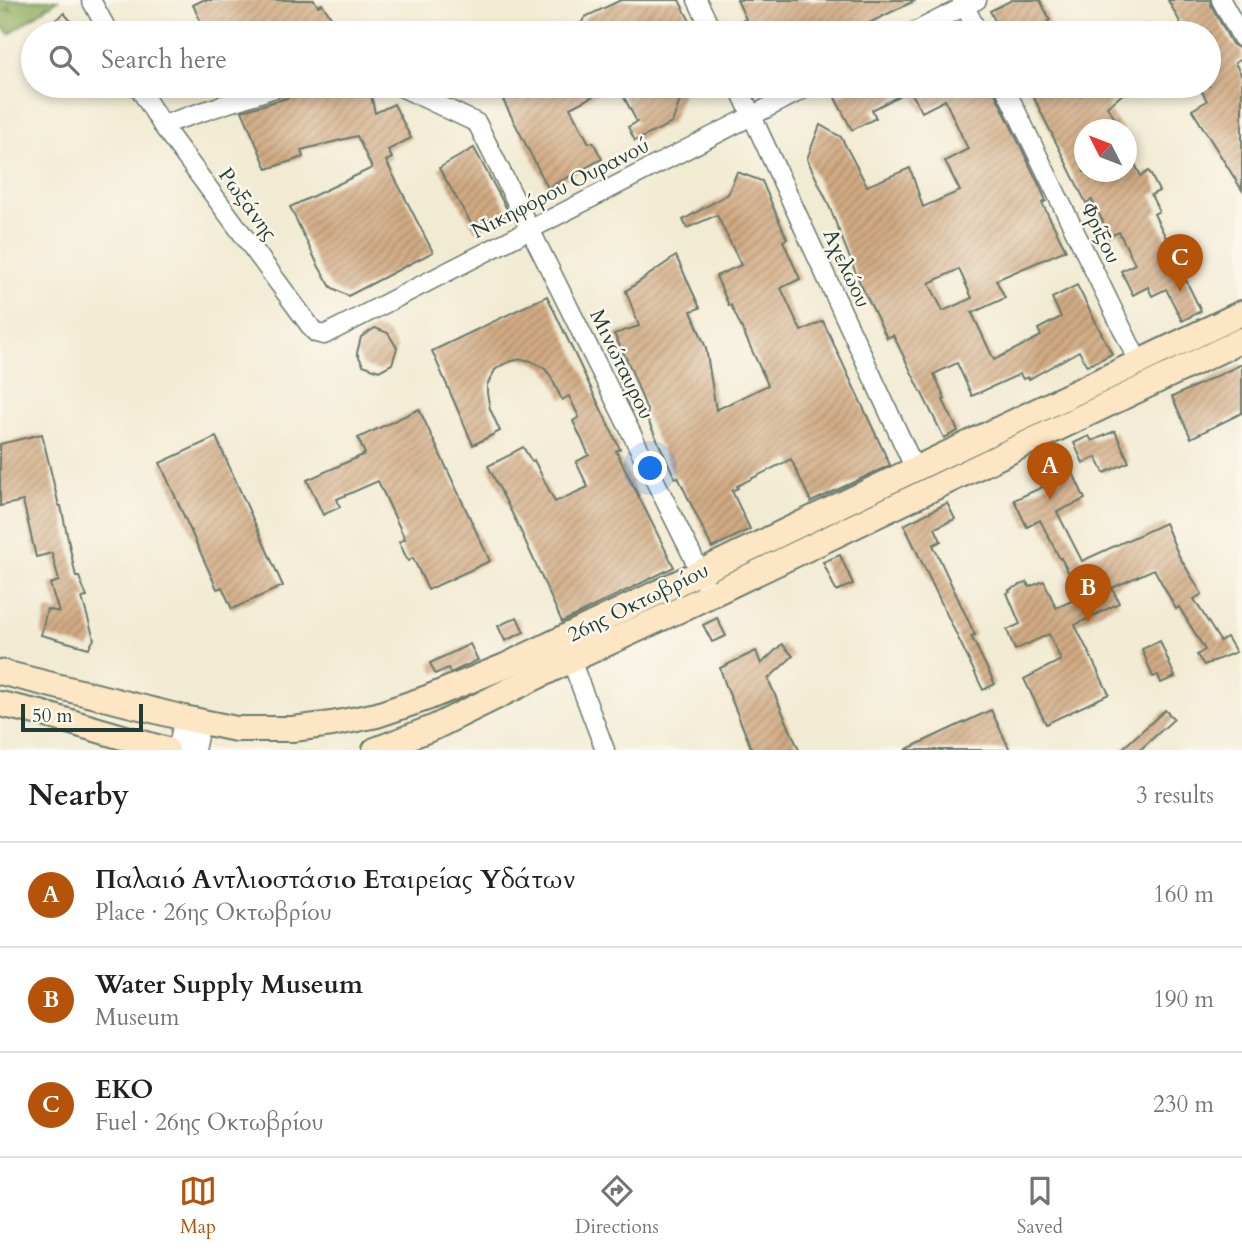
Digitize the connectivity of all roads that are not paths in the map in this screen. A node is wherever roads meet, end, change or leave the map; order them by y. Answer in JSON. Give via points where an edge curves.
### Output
{"nodes":[{"id":1,"x":91,"y":0,"type":"edge"},
{"id":2,"x":697,"y":0,"type":"edge"},
{"id":3,"x":1221,"y":0,"type":"edge"},
{"id":4,"x":968,"y":2,"type":"edge"},
{"id":5,"x":102,"y":21,"type":"edge"},
{"id":6,"x":707,"y":21,"type":"edge"},
{"id":7,"x":934,"y":21,"type":"edge"},
{"id":8,"x":974,"y":21,"type":"edge"},
{"id":9,"x":1242,"y":38,"type":"edge"},
{"id":10,"x":145,"y":98,"type":"edge"},
{"id":11,"x":244,"y":98,"type":"edge"},
{"id":12,"x":424,"y":98,"type":"edge"},
{"id":13,"x":744,"y":98,"type":"edge"},
{"id":14,"x":787,"y":98,"type":"edge"},
{"id":15,"x":1010,"y":98,"type":"edge"},
{"id":16,"x":752,"y":116,"type":"junction"},
{"id":17,"x":162,"y":125,"type":"junction"},
{"id":18,"x":530,"y":230,"type":"junction"},
{"id":19,"x":1242,"y":313,"type":"edge"},
{"id":20,"x":332,"y":332,"type":"joint"},
{"id":21,"x":1242,"y":340,"type":"edge"},
{"id":22,"x":1139,"y":363,"type":"junction"},
{"id":23,"x":915,"y":468,"type":"junction"},
{"id":24,"x":705,"y":584,"type":"junction"},
{"id":25,"x":571,"y":660,"type":"junction"},
{"id":26,"x":0,"y":672,"type":"edge"},
{"id":27,"x":0,"y":704,"type":"edge"},
{"id":28,"x":193,"y":720,"type":"junction"},
{"id":29,"x":117,"y":742,"type":"edge"},
{"id":30,"x":378,"y":749,"type":"edge"},
{"id":31,"x":167,"y":750,"type":"edge"},
{"id":32,"x":177,"y":750,"type":"edge"},
{"id":33,"x":195,"y":750,"type":"edge"},
{"id":34,"x":605,"y":750,"type":"edge"}],
"edges":[{"from":1,"to":5,"type":"street"},
{"from":2,"to":6,"type":"street"},
{"from":3,"to":9,"type":"street"},
{"from":4,"to":7,"type":"street"},
{"from":4,"to":8,"type":"street"},
{"from":10,"to":17,"type":"street","name":"Ρωξάνης"},
{"from":11,"to":17,"type":"street"},
{"from":12,"to":18,"type":"street","name":"Μινώταυρου","via":[[477,123]]},
{"from":13,"to":16,"type":"street","name":"Αχελώου"},
{"from":14,"to":16,"type":"street","name":"Νικηφόρου Ουρανού"},
{"from":15,"to":22,"type":"street","name":"Φρίξου"},
{"from":16,"to":18,"type":"street","name":"Νικηφόρου Ουρανού"},
{"from":16,"to":23,"type":"street","name":"Αχελώου"},
{"from":17,"to":20,"type":"street","name":"Ρωξάνης","via":[[313,330],[320,335]]},
{"from":18,"to":20,"type":"street","name":"Νικηφόρου Ουρανού"},
{"from":18,"to":24,"type":"street","name":"Μινώταυρου"},
{"from":19,"to":22,"type":"main road","name":"26ης Οκτωβρίου"},
{"from":21,"to":24,"type":"main road","name":"26ης Οκτωβρίου"},
{"from":22,"to":23,"type":"main road","name":"26ης Οκτωβρίου"},
{"from":23,"to":24,"type":"main road","name":"26ης Οκτωβρίου"},
{"from":24,"to":25,"type":"main road","name":"26ης Οκτωβρίου"},
{"from":24,"to":28,"type":"main road","name":"26ης Οκτωβρίου","via":[[377,715],[293,729],[236,729]]},
{"from":25,"to":30,"type":"main road","name":"26ης Οκτωβρίου","via":[[435,727]]},
{"from":25,"to":34,"type":"street"},
{"from":26,"to":28,"type":"main road","name":"26ης Οκτωβρίου"},
{"from":27,"to":29,"type":"main road","via":[[40,713]]},
{"from":28,"to":32,"type":"street"},
{"from":28,"to":33,"type":"street"},
{"from":29,"to":31,"type":"main road"}]}
